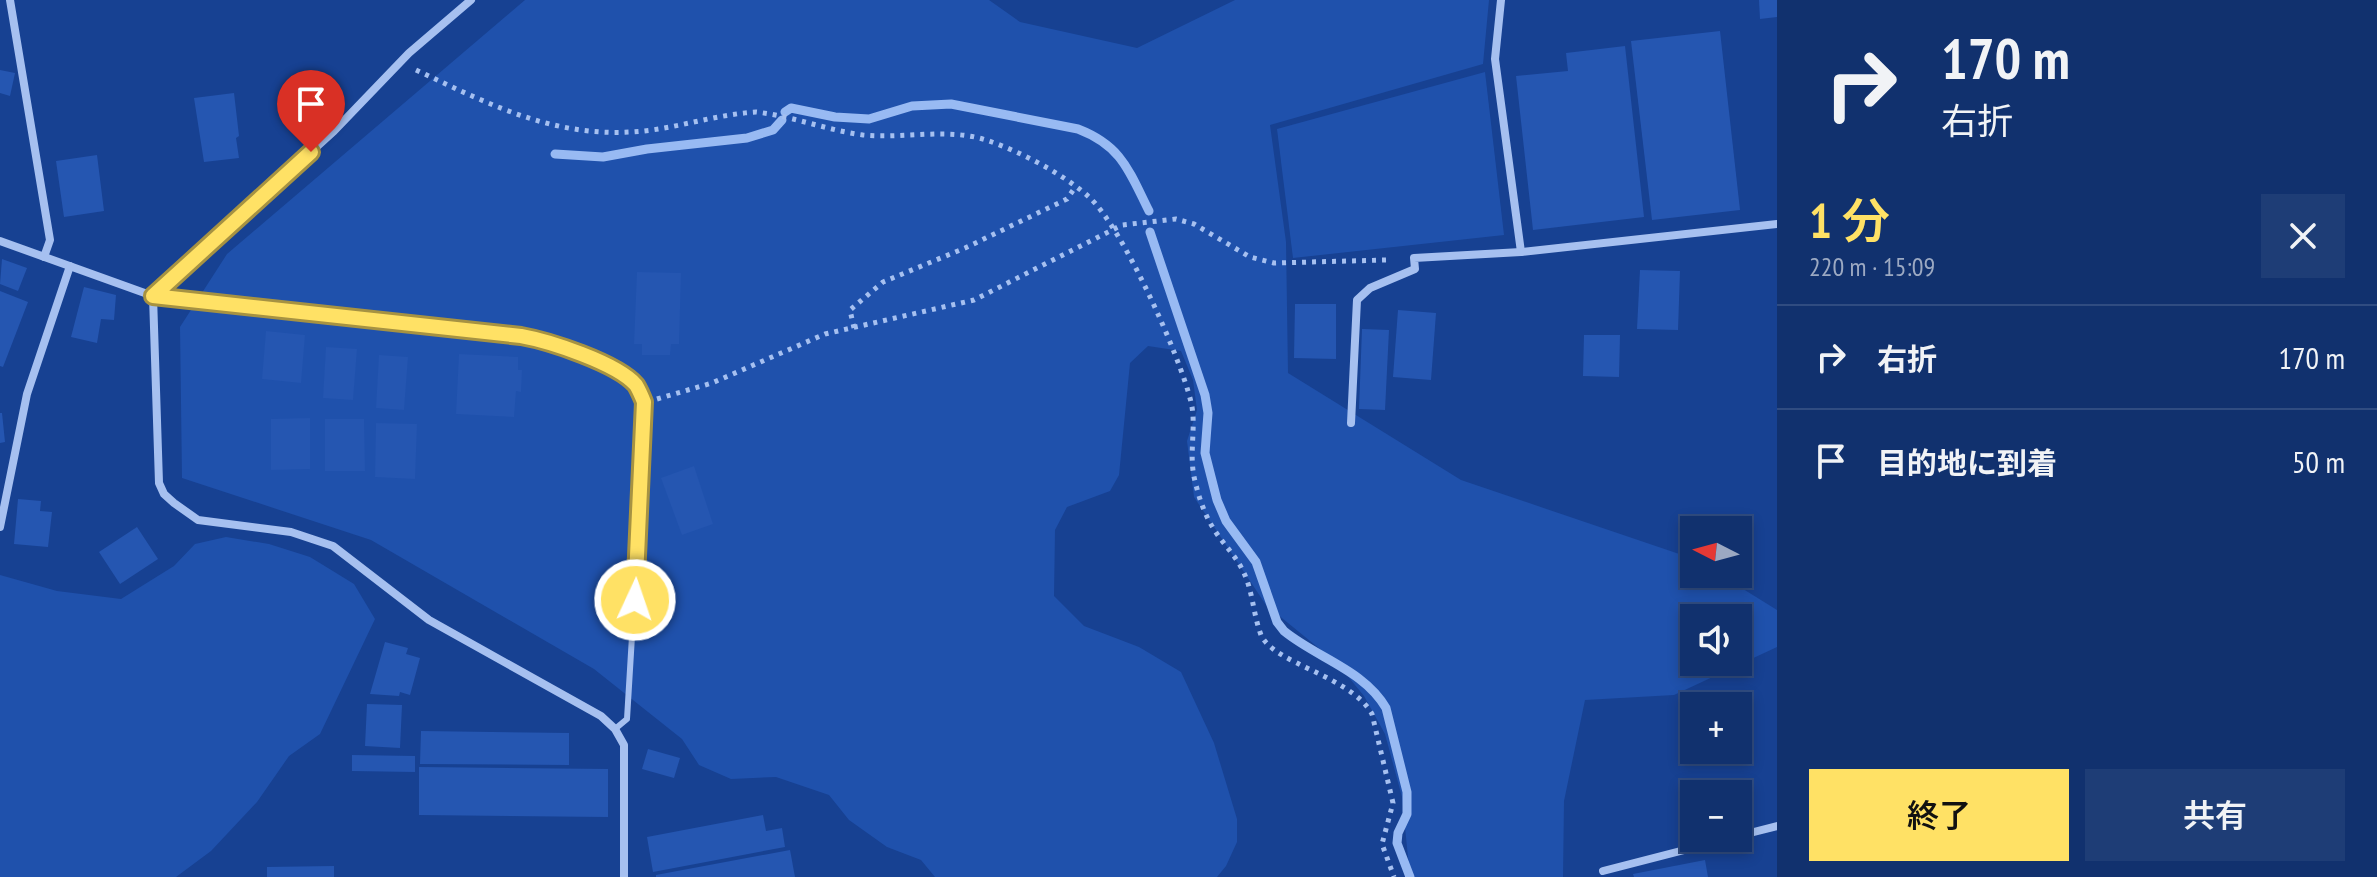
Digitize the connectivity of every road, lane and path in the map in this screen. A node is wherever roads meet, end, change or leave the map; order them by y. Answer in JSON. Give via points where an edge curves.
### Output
{"nodes":[{"id":1,"x":10,"y":0,"type":"edge"},
{"id":2,"x":471,"y":0,"type":"edge"},
{"id":3,"x":1501,"y":0,"type":"edge"},
{"id":4,"x":402,"y":61,"type":"junction"},
{"id":5,"x":1076,"y":186,"type":"junction"},
{"id":6,"x":1777,"y":224,"type":"edge"},
{"id":7,"x":1114,"y":229,"type":"junction"},
{"id":8,"x":0,"y":241,"type":"edge"},
{"id":9,"x":1521,"y":252,"type":"junction"},
{"id":10,"x":44,"y":257,"type":"junction"},
{"id":11,"x":1414,"y":258,"type":"junction"},
{"id":12,"x":70,"y":266,"type":"junction"},
{"id":13,"x":153,"y":296,"type":"junction"},
{"id":14,"x":285,"y":310,"type":"joint"},
{"id":15,"x":854,"y":328,"type":"junction"},
{"id":16,"x":644,"y":402,"type":"junction"},
{"id":17,"x":1351,"y":423,"type":"dead end"},
{"id":18,"x":0,"y":527,"type":"edge"},
{"id":19,"x":615,"y":729,"type":"junction"},
{"id":20,"x":1777,"y":826,"type":"edge"},
{"id":21,"x":1752,"y":832,"type":"edge"},
{"id":22,"x":1680,"y":851,"type":"edge"},
{"id":23,"x":1603,"y":871,"type":"dead end"},
{"id":24,"x":624,"y":877,"type":"edge"},
{"id":25,"x":1394,"y":877,"type":"edge"}],
"edges":[{"from":1,"to":10,"type":"street","via":[[50,240]]},
{"from":2,"to":4,"type":"street"},
{"from":3,"to":9,"type":"street","via":[[1495,59]]},
{"from":4,"to":5,"type":"path","via":[[506,113],[563,128],[623,133],[735,113],[776,114],[865,135],[988,140]]},
{"from":4,"to":13,"type":"street","via":[[334,131]]},
{"from":5,"to":7,"type":"path"},
{"from":5,"to":15,"type":"path","via":[[1067,199],[883,282],[850,310]]},
{"from":6,"to":9,"type":"street"},
{"from":7,"to":11,"type":"path","via":[[1176,219],[1250,257],[1274,263]]},
{"from":7,"to":15,"type":"path","via":[[974,300]]},
{"from":7,"to":25,"type":"path","via":[[1174,353],[1192,406],[1195,482],[1207,517],[1246,577],[1262,636],[1273,649],[1352,691],[1372,714],[1392,795],[1382,844]]},
{"from":8,"to":10,"type":"street"},
{"from":9,"to":11,"type":"street"},
{"from":10,"to":12,"type":"street"},
{"from":11,"to":17,"type":"street","via":[[1415,269],[1370,288],[1357,300]]},
{"from":12,"to":13,"type":"street"},
{"from":12,"to":18,"type":"street","via":[[27,394]]},
{"from":13,"to":14,"type":"street"},
{"from":13,"to":19,"type":"street","via":[[157,471],[164,494],[198,520],[291,532],[333,546],[429,620],[601,716]]},
{"from":14,"to":16,"type":"lane","via":[[542,340],[621,374],[636,385]]},
{"from":15,"to":16,"type":"path","via":[[825,334],[712,383]]},
{"from":16,"to":19,"type":"lane","via":[[627,719]]},
{"from":19,"to":24,"type":"street","via":[[626,764]]},
{"from":20,"to":21,"type":"street"},
{"from":22,"to":23,"type":"street"}]}
